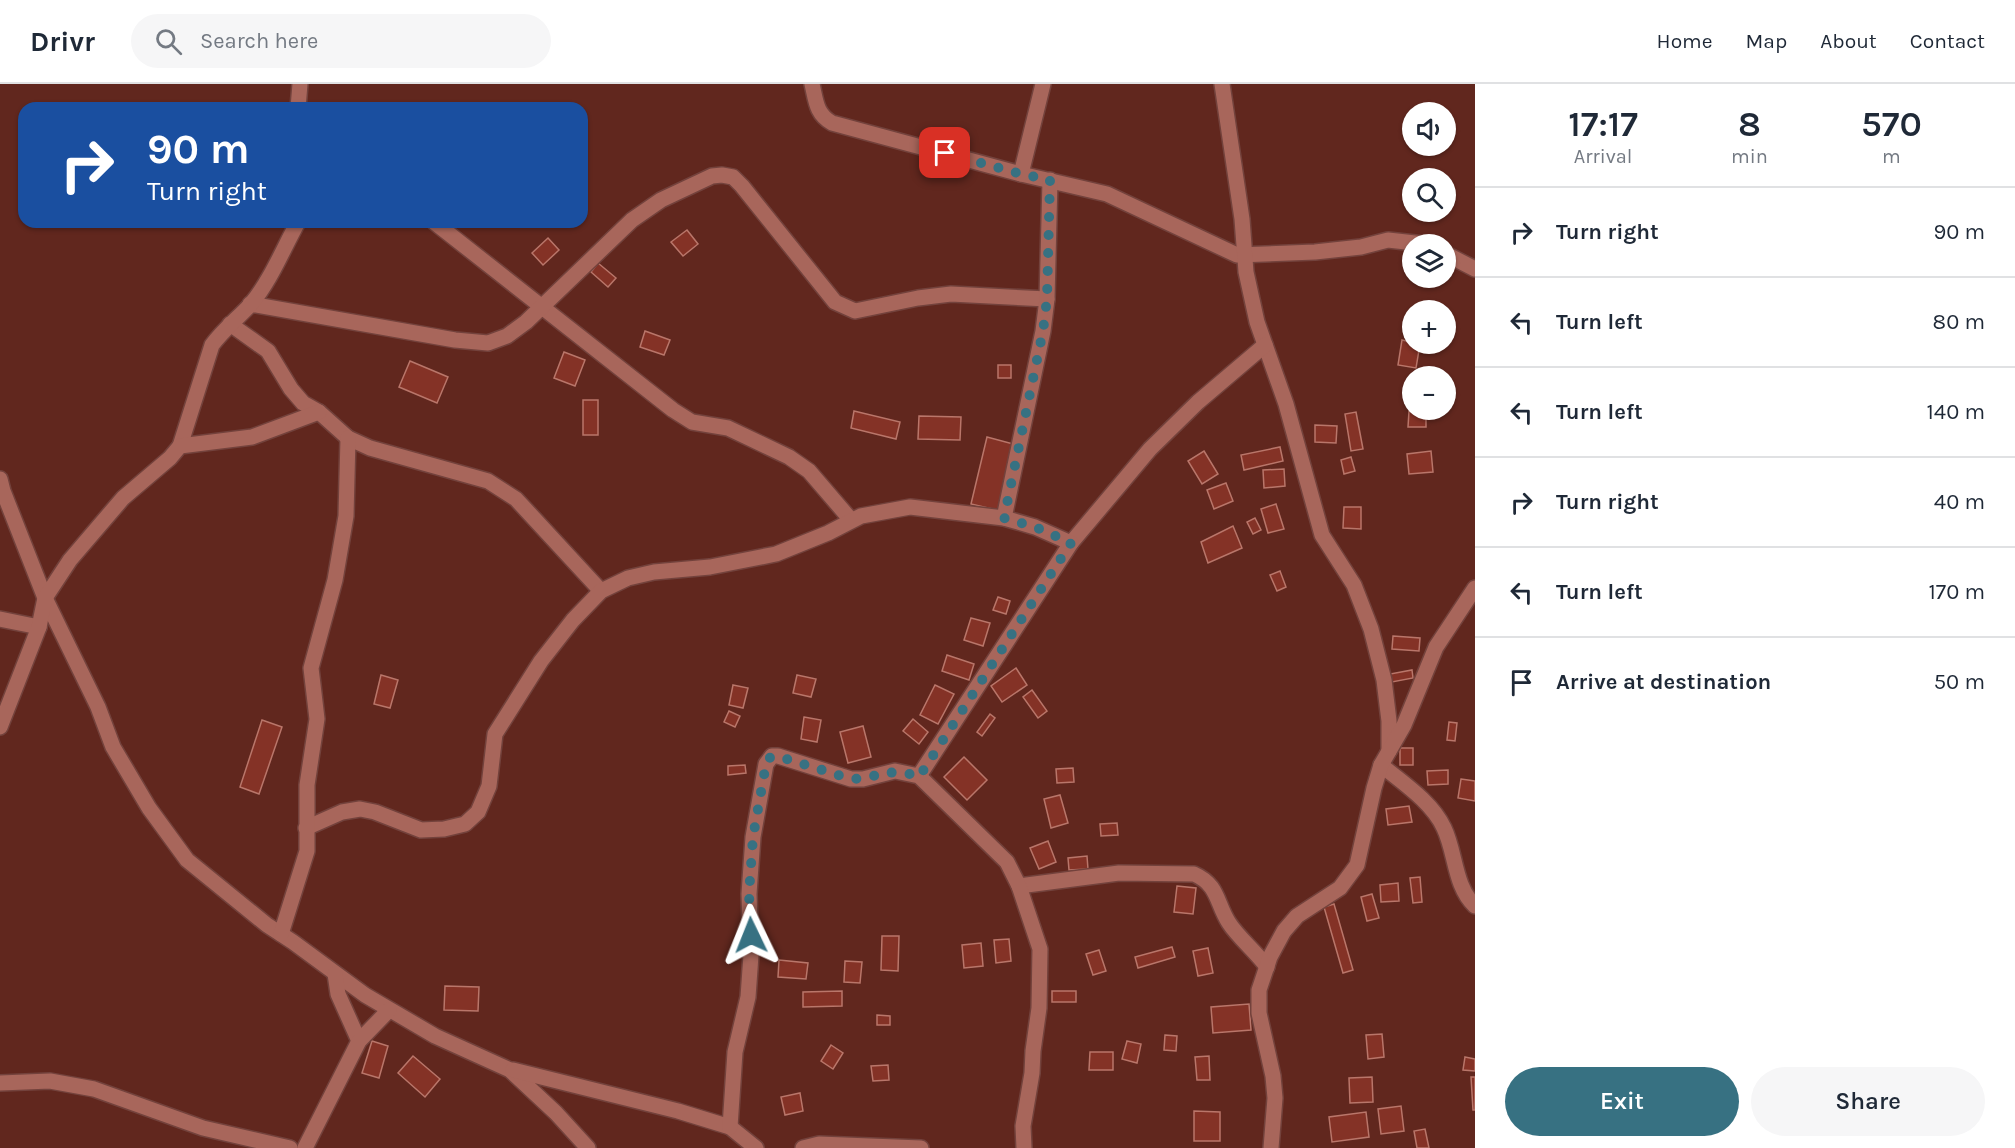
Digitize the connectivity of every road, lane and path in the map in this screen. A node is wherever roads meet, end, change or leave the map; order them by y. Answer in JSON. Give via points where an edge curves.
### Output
{"nodes":[{"id":1,"x":300,"y":84,"type":"edge"},
{"id":2,"x":812,"y":84,"type":"edge"},
{"id":3,"x":1043,"y":84,"type":"edge"},
{"id":4,"x":1222,"y":84,"type":"edge"},
{"id":5,"x":298,"y":102,"type":"edge"},
{"id":6,"x":1021,"y":174,"type":"junction"},
{"id":7,"x":1050,"y":180,"type":"junction"},
{"id":8,"x":295,"y":228,"type":"edge"},
{"id":9,"x":442,"y":228,"type":"edge"},
{"id":10,"x":1402,"y":242,"type":"edge"},
{"id":11,"x":1245,"y":256,"type":"junction"},
{"id":12,"x":1456,"y":259,"type":"edge"},
{"id":13,"x":1475,"y":269,"type":"edge"},
{"id":14,"x":1047,"y":299,"type":"junction"},
{"id":15,"x":250,"y":304,"type":"junction"},
{"id":16,"x":543,"y":308,"type":"junction"},
{"id":17,"x":230,"y":324,"type":"junction"},
{"id":18,"x":1265,"y":345,"type":"junction"},
{"id":19,"x":319,"y":412,"type":"junction"},
{"id":20,"x":348,"y":438,"type":"junction"},
{"id":21,"x":180,"y":446,"type":"junction"},
{"id":22,"x":0,"y":479,"type":"edge"},
{"id":23,"x":1004,"y":518,"type":"junction"},
{"id":24,"x":851,"y":520,"type":"junction"},
{"id":25,"x":1071,"y":543,"type":"junction"},
{"id":26,"x":1475,"y":588,"type":"edge"},
{"id":27,"x":601,"y":591,"type":"junction"},
{"id":28,"x":45,"y":598,"type":"junction"},
{"id":29,"x":0,"y":619,"type":"edge"},
{"id":30,"x":39,"y":627,"type":"junction"},
{"id":31,"x":0,"y":727,"type":"edge"},
{"id":32,"x":1389,"y":751,"type":"junction"},
{"id":33,"x":1381,"y":765,"type":"junction"},
{"id":34,"x":919,"y":777,"type":"junction"},
{"id":35,"x":306,"y":828,"type":"junction"},
{"id":36,"x":1019,"y":886,"type":"junction"},
{"id":37,"x":1475,"y":906,"type":"edge"},
{"id":38,"x":281,"y":934,"type":"junction"},
{"id":39,"x":1267,"y":966,"type":"junction"},
{"id":40,"x":335,"y":974,"type":"junction"},
{"id":41,"x":389,"y":1010,"type":"junction"},
{"id":42,"x":360,"y":1041,"type":"junction"},
{"id":43,"x":510,"y":1070,"type":"junction"},
{"id":44,"x":0,"y":1083,"type":"edge"},
{"id":45,"x":730,"y":1127,"type":"junction"},
{"id":46,"x":820,"y":1146,"type":"edge"},
{"id":47,"x":290,"y":1148,"type":"edge"},
{"id":48,"x":305,"y":1148,"type":"edge"},
{"id":49,"x":588,"y":1148,"type":"edge"},
{"id":50,"x":756,"y":1148,"type":"edge"},
{"id":51,"x":803,"y":1148,"type":"edge"},
{"id":52,"x":921,"y":1148,"type":"edge"},
{"id":53,"x":1024,"y":1148,"type":"edge"},
{"id":54,"x":1271,"y":1148,"type":"edge"}],
"edges":[{"from":1,"to":5,"type":"street"},
{"from":2,"to":6,"type":"street","via":[[823,118],[832,123]]},
{"from":3,"to":6,"type":"street"},
{"from":4,"to":11,"type":"street"},
{"from":6,"to":7,"type":"street"},
{"from":7,"to":11,"type":"street","via":[[1107,194],[1222,249]]},
{"from":7,"to":14,"type":"street"},
{"from":8,"to":15,"type":"street","via":[[263,288]]},
{"from":9,"to":16,"type":"street"},
{"from":10,"to":11,"type":"street"},
{"from":11,"to":18,"type":"street"},
{"from":12,"to":13,"type":"street"},
{"from":14,"to":16,"type":"street","via":[[951,294],[866,310],[845,308],[835,302],[742,186],[733,177],[722,175],[661,200],[632,220]]},
{"from":14,"to":23,"type":"street"},
{"from":15,"to":16,"type":"street","via":[[488,343],[507,336]]},
{"from":15,"to":17,"type":"street"},
{"from":16,"to":24,"type":"street","via":[[692,422],[728,428],[789,457],[809,471]]},
{"from":17,"to":19,"type":"street","via":[[268,351],[291,389],[303,403]]},
{"from":17,"to":21,"type":"street","via":[[212,345]]},
{"from":18,"to":25,"type":"street","via":[[1150,449]]},
{"from":18,"to":32,"type":"street","via":[[1286,404],[1322,534],[1354,585],[1371,629],[1384,680]]},
{"from":19,"to":20,"type":"street"},
{"from":19,"to":21,"type":"street","via":[[252,437]]},
{"from":20,"to":27,"type":"street","via":[[370,448],[488,481],[516,499]]},
{"from":20,"to":35,"type":"street","via":[[344,526],[335,580],[311,668],[317,719],[307,785]]},
{"from":21,"to":28,"type":"street","via":[[123,498],[70,560]]},
{"from":22,"to":28,"type":"street"},
{"from":23,"to":24,"type":"street","via":[[910,507]]},
{"from":23,"to":25,"type":"street"},
{"from":24,"to":27,"type":"street","via":[[828,534],[776,554],[710,567],[654,572],[628,578]]},
{"from":25,"to":34,"type":"street"},
{"from":26,"to":32,"type":"street","via":[[1436,647]]},
{"from":27,"to":35,"type":"street","via":[[541,661],[495,734],[489,786],[478,812],[465,824],[421,831],[360,809],[342,812]]},
{"from":28,"to":30,"type":"street"},
{"from":28,"to":38,"type":"street","via":[[113,747],[149,808],[187,860]]},
{"from":29,"to":30,"type":"street"},
{"from":30,"to":31,"type":"street"},
{"from":32,"to":33,"type":"street"},
{"from":33,"to":37,"type":"street","via":[[1413,791],[1444,827],[1463,890]]},
{"from":33,"to":39,"type":"street","via":[[1357,865],[1340,888],[1297,916],[1284,931]]},
{"from":34,"to":36,"type":"street","via":[[1007,862]]},
{"from":34,"to":45,"type":"street","via":[[895,771],[851,779],[777,756],[766,764],[753,837],[749,894],[752,955],[748,997],[735,1052]]},
{"from":35,"to":38,"type":"street","via":[[307,851]]},
{"from":36,"to":39,"type":"street","via":[[1119,873],[1194,874],[1211,884],[1229,923]]},
{"from":36,"to":53,"type":"street","via":[[1040,950],[1039,1008],[1023,1126]]},
{"from":38,"to":40,"type":"street"},
{"from":39,"to":54,"type":"street","via":[[1259,990],[1259,1013],[1275,1098]]},
{"from":40,"to":41,"type":"street"},
{"from":40,"to":42,"type":"street","via":[[338,994]]},
{"from":41,"to":42,"type":"street"},
{"from":41,"to":43,"type":"street"},
{"from":42,"to":48,"type":"street"},
{"from":43,"to":45,"type":"street"},
{"from":43,"to":49,"type":"street"},
{"from":44,"to":47,"type":"street","via":[[50,1081],[94,1089],[203,1128]]},
{"from":45,"to":50,"type":"street"},
{"from":46,"to":51,"type":"street"},
{"from":46,"to":52,"type":"street"}]}
